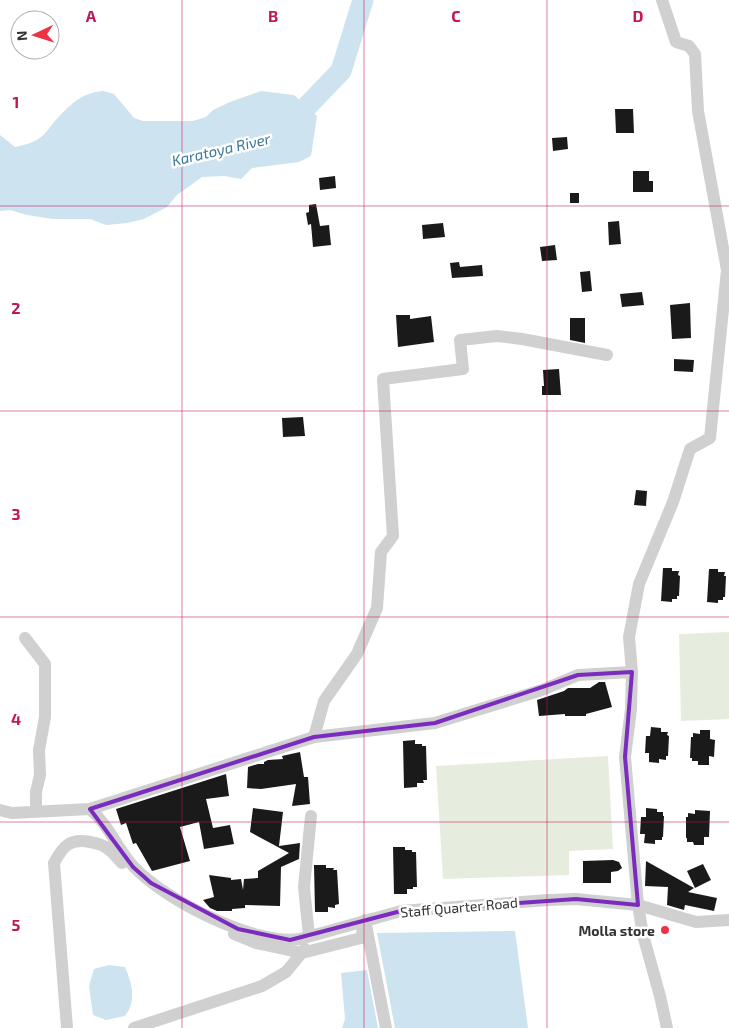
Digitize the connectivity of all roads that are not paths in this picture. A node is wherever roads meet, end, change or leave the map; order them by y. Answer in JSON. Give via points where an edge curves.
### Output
{"nodes":[{"id":1,"x":662,"y":0,"type":"edge"},
{"id":2,"x":608,"y":355,"type":"dead end"},
{"id":3,"x":25,"y":638,"type":"dead end"},
{"id":4,"x":632,"y":672,"type":"junction"},
{"id":5,"x":314,"y":737,"type":"junction"},
{"id":6,"x":90,"y":809,"type":"junction"},
{"id":7,"x":0,"y":810,"type":"edge"},
{"id":8,"x":36,"y":811,"type":"junction"},
{"id":9,"x":311,"y":816,"type":"dead end"},
{"id":10,"x":638,"y":905,"type":"junction"},
{"id":11,"x":365,"y":920,"type":"junction"},
{"id":12,"x":729,"y":920,"type":"edge"},
{"id":13,"x":305,"y":946,"type":"junction"},
{"id":14,"x":67,"y":1028,"type":"edge"},
{"id":15,"x":134,"y":1028,"type":"edge"},
{"id":16,"x":386,"y":1028,"type":"edge"},
{"id":17,"x":667,"y":1028,"type":"edge"}],
"edges":[{"from":1,"to":4,"type":"street","via":[[676,42],[689,46],[695,54],[698,111],[727,270],[710,438],[690,449],[673,502],[639,584],[629,637]]},
{"from":2,"to":5,"type":"street","via":[[497,336],[460,340],[463,369],[383,378],[392,536],[381,552],[378,608],[357,654],[324,701]]},
{"from":3,"to":8,"type":"street","via":[[45,664],[45,717]]},
{"from":4,"to":5,"type":"street","via":[[578,675],[542,690],[435,723]]},
{"from":4,"to":10,"type":"street","via":[[625,757]]},
{"from":5,"to":6,"type":"street"},
{"from":6,"to":8,"type":"street"},
{"from":6,"to":13,"type":"street","name":"Staff Quarter Road","via":[[107,826],[121,852],[134,867],[180,902],[238,929]]},
{"from":7,"to":8,"type":"street","via":[[12,813]]},
{"from":9,"to":13,"type":"street","via":[[304,886]]},
{"from":10,"to":11,"type":"street","name":"Staff Quarter Road","via":[[576,899],[549,900],[402,911]]},
{"from":10,"to":12,"type":"street","name":"Staff Quarter Road","via":[[696,922]]},
{"from":10,"to":17,"type":"street"},
{"from":11,"to":13,"type":"street","name":"Staff Quarter Road"},
{"from":11,"to":13,"type":"street","via":[[361,938]]},
{"from":11,"to":16,"type":"street"},
{"from":13,"to":14,"type":"street","via":[[256,944],[170,904],[144,886],[108,848],[83,840],[73,841],[61,850],[54,863]]},
{"from":13,"to":15,"type":"street","via":[[286,972],[262,986]]}]}
